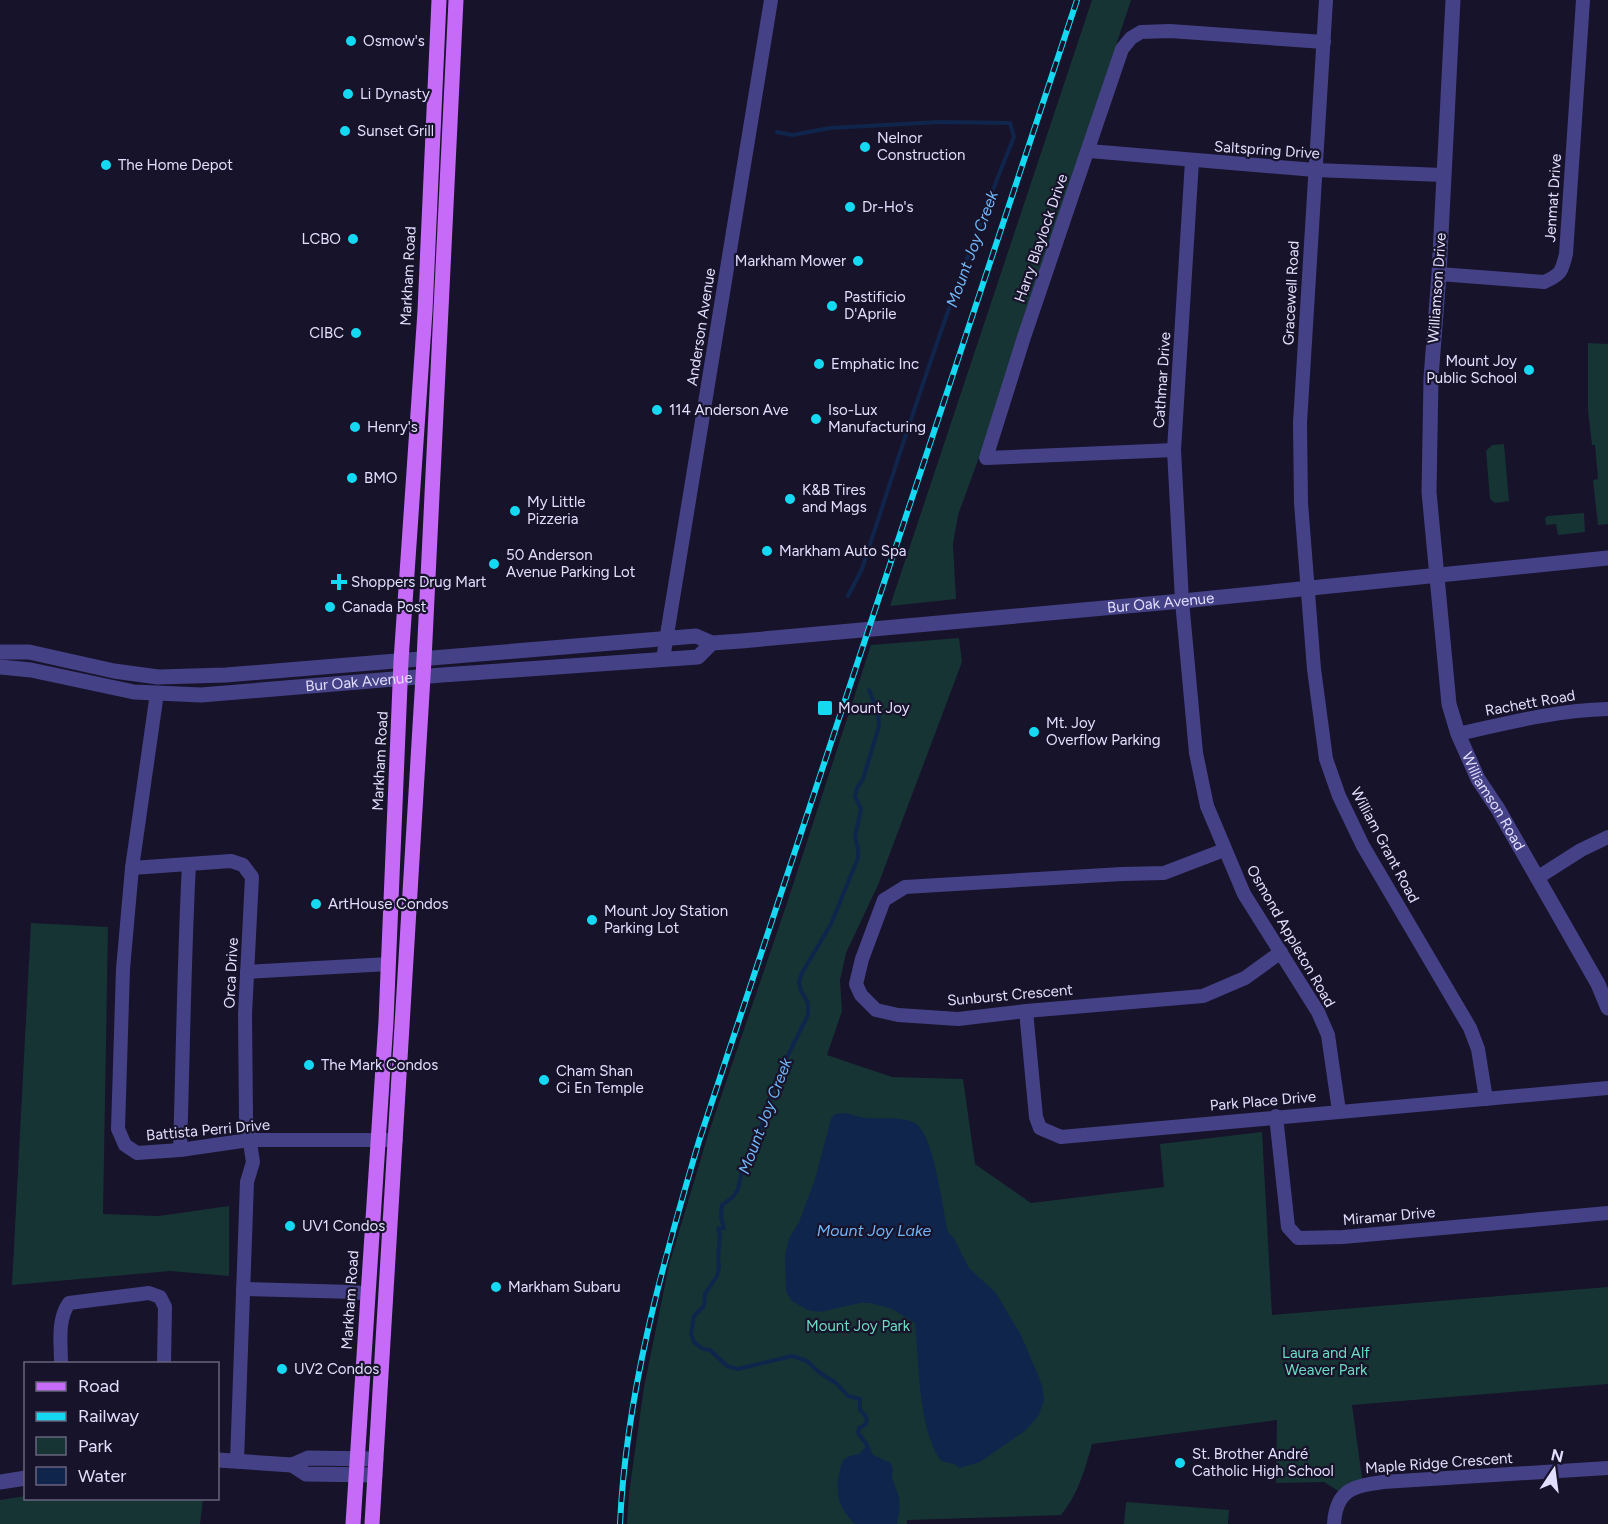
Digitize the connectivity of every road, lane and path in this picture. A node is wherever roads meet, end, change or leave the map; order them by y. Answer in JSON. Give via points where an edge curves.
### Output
{"nodes":[{"id":1,"x":439,"y":0,"type":"edge"},
{"id":2,"x":456,"y":0,"type":"edge"},
{"id":3,"x":771,"y":0,"type":"edge"},
{"id":4,"x":1326,"y":0,"type":"edge"},
{"id":5,"x":1452,"y":0,"type":"edge"},
{"id":6,"x":1583,"y":0,"type":"edge"},
{"id":7,"x":1324,"y":42,"type":"junction"},
{"id":8,"x":1089,"y":151,"type":"junction"},
{"id":9,"x":1192,"y":161,"type":"junction"},
{"id":10,"x":1315,"y":170,"type":"junction"},
{"id":11,"x":1443,"y":175,"type":"junction"},
{"id":12,"x":1439,"y":274,"type":"junction"},
{"id":13,"x":1174,"y":450,"type":"junction"},
{"id":14,"x":1608,"y":558,"type":"edge"},
{"id":15,"x":1437,"y":576,"type":"junction"},
{"id":16,"x":1309,"y":588,"type":"junction"},
{"id":17,"x":1182,"y":601,"type":"junction"},
{"id":18,"x":667,"y":639,"type":"junction"},
{"id":19,"x":712,"y":643,"type":"junction"},
{"id":20,"x":0,"y":652,"type":"edge"},
{"id":21,"x":663,"y":659,"type":"junction"},
{"id":22,"x":424,"y":660,"type":"junction"},
{"id":23,"x":401,"y":661,"type":"junction"},
{"id":24,"x":0,"y":667,"type":"edge"},
{"id":25,"x":423,"y":676,"type":"junction"},
{"id":26,"x":402,"y":678,"type":"junction"},
{"id":27,"x":157,"y":693,"type":"junction"},
{"id":28,"x":1608,"y":709,"type":"edge"},
{"id":29,"x":1458,"y":734,"type":"junction"},
{"id":30,"x":1608,"y":837,"type":"edge"},
{"id":31,"x":1224,"y":849,"type":"junction"},
{"id":32,"x":189,"y":864,"type":"junction"},
{"id":33,"x":132,"y":868,"type":"junction"},
{"id":34,"x":1537,"y":878,"type":"junction"},
{"id":35,"x":1281,"y":952,"type":"junction"},
{"id":36,"x":389,"y":964,"type":"junction"},
{"id":37,"x":247,"y":972,"type":"junction"},
{"id":38,"x":1603,"y":981,"type":"edge"},
{"id":39,"x":1608,"y":1008,"type":"edge"},
{"id":40,"x":1026,"y":1011,"type":"junction"},
{"id":41,"x":1608,"y":1088,"type":"edge"},
{"id":42,"x":1486,"y":1099,"type":"junction"},
{"id":43,"x":1340,"y":1111,"type":"junction"},
{"id":44,"x":1276,"y":1116,"type":"junction"},
{"id":45,"x":379,"y":1139,"type":"junction"},
{"id":46,"x":249,"y":1140,"type":"junction"},
{"id":47,"x":396,"y":1140,"type":"junction"},
{"id":48,"x":180,"y":1150,"type":"junction"},
{"id":49,"x":1608,"y":1213,"type":"edge"},
{"id":50,"x":243,"y":1289,"type":"junction"},
{"id":51,"x":368,"y":1294,"type":"junction"},
{"id":52,"x":61,"y":1362,"type":"edge"},
{"id":53,"x":164,"y":1362,"type":"edge"},
{"id":54,"x":356,"y":1459,"type":"junction"},
{"id":55,"x":376,"y":1459,"type":"junction"},
{"id":56,"x":219,"y":1460,"type":"edge"},
{"id":57,"x":237,"y":1461,"type":"junction"},
{"id":58,"x":292,"y":1465,"type":"junction"},
{"id":59,"x":1608,"y":1468,"type":"edge"},
{"id":60,"x":355,"y":1475,"type":"junction"},
{"id":61,"x":375,"y":1475,"type":"junction"},
{"id":62,"x":24,"y":1478,"type":"edge"},
{"id":63,"x":0,"y":1482,"type":"edge"},
{"id":64,"x":353,"y":1524,"type":"edge"},
{"id":65,"x":372,"y":1524,"type":"edge"},
{"id":66,"x":1334,"y":1524,"type":"edge"}],
"edges":[{"from":1,"to":23,"type":"main road","name":"Markham Road","via":[[425,311]]},
{"from":2,"to":22,"type":"main road"},
{"from":3,"to":18,"type":"street","name":"Anderson Avenue"},
{"from":4,"to":7,"type":"street","name":"Gracewell Road"},
{"from":5,"to":11,"type":"street","name":"Williamson Drive"},
{"from":6,"to":12,"type":"street","name":"Jenmat Drive","via":[[1562,270],[1544,282]]},
{"from":7,"to":8,"type":"street","name":"Harry Blaylock Drive","via":[[1141,32],[1122,50]]},
{"from":7,"to":10,"type":"street","name":"Gracewell Road"},
{"from":8,"to":9,"type":"street","name":"Saltspring Drive"},
{"from":8,"to":13,"type":"street","name":"Harry Blaylock Drive","via":[[986,458]]},
{"from":9,"to":10,"type":"street","name":"Saltspring Drive"},
{"from":9,"to":13,"type":"street","name":"Cathmar Drive"},
{"from":10,"to":11,"type":"street","name":"Saltspring Drive"},
{"from":10,"to":16,"type":"street","name":"Gracewell Road","via":[[1300,423],[1301,503]]},
{"from":11,"to":12,"type":"street","name":"Williamson Drive"},
{"from":12,"to":15,"type":"street","name":"Williamson Drive","via":[[1431,378],[1429,492]]},
{"from":13,"to":17,"type":"street","name":"Cathmar Drive"},
{"from":14,"to":15,"type":"street","name":"Bur Oak Avenue"},
{"from":15,"to":16,"type":"street","name":"Bur Oak Avenue"},
{"from":15,"to":29,"type":"street","name":"Williamson Road","via":[[1449,704]]},
{"from":16,"to":17,"type":"street","name":"Bur Oak Avenue"},
{"from":16,"to":42,"type":"street","name":"William Grant Road","via":[[1314,669],[1326,759],[1363,846],[1470,1028],[1478,1049]]},
{"from":17,"to":19,"type":"street","name":"Bur Oak Avenue"},
{"from":17,"to":31,"type":"street","name":"Osmond Appleton Road","via":[[1196,753],[1207,806]]},
{"from":18,"to":19,"type":"street","name":"Bur Oak Avenue","via":[[696,636]]},
{"from":18,"to":21,"type":"street","name":"Anderson Avenue"},
{"from":18,"to":22,"type":"street","name":"Bur Oak Avenue"},
{"from":19,"to":21,"type":"street","name":"Bur Oak Avenue","via":[[698,657]]},
{"from":20,"to":23,"type":"street","name":"Bur Oak Avenue","via":[[29,652],[158,677],[296,671]]},
{"from":21,"to":25,"type":"street","name":"Bur Oak Avenue"},
{"from":22,"to":23,"type":"street","name":"Bur Oak Avenue"},
{"from":22,"to":25,"type":"main road"},
{"from":23,"to":26,"type":"main road","name":"Markham Road"},
{"from":24,"to":27,"type":"street","name":"Bur Oak Avenue"},
{"from":25,"to":26,"type":"street","name":"Bur Oak Avenue"},
{"from":25,"to":47,"type":"main road"},
{"from":26,"to":27,"type":"street","name":"Bur Oak Avenue","via":[[201,695]]},
{"from":26,"to":36,"type":"main road","name":"Markham Road"},
{"from":27,"to":33,"type":"street","name":"Battista Perri Drive"},
{"from":28,"to":29,"type":"street","name":"Rachett Road","via":[[1519,720]]},
{"from":29,"to":34,"type":"street","name":"Williamson Road","via":[[1478,779]]},
{"from":30,"to":34,"type":"street"},
{"from":31,"to":35,"type":"street","name":"Osmond Appleton Road","via":[[1244,894]]},
{"from":31,"to":40,"type":"street","name":"Sunburst Crescent","via":[[1164,873],[922,885],[904,887],[884,900],[856,984],[876,1010],[958,1019]]},
{"from":32,"to":33,"type":"street"},
{"from":32,"to":37,"type":"street","name":"Orca Drive","via":[[231,861],[243,865],[252,877]]},
{"from":32,"to":48,"type":"street"},
{"from":33,"to":48,"type":"street","name":"Battista Perri Drive","via":[[123,969],[118,1129],[125,1145],[137,1153]]},
{"from":34,"to":38,"type":"street","name":"Williamson Road"},
{"from":35,"to":40,"type":"street","name":"Sunburst Crescent","via":[[1245,978],[1203,996]]},
{"from":35,"to":43,"type":"street","name":"Osmond Appleton Road","via":[[1328,1035]]},
{"from":36,"to":37,"type":"street"},
{"from":36,"to":45,"type":"main road","name":"Markham Road"},
{"from":37,"to":46,"type":"street","name":"Orca Drive"},
{"from":38,"to":39,"type":"street","name":"Williamson Road"},
{"from":40,"to":44,"type":"street","name":"Park Place Drive","via":[[1036,1117],[1041,1128],[1062,1137]]},
{"from":41,"to":42,"type":"street","name":"Park Place Drive"},
{"from":42,"to":43,"type":"street","name":"Park Place Drive"},
{"from":43,"to":44,"type":"street","name":"Park Place Drive"},
{"from":44,"to":49,"type":"street","name":"Miramar Drive","via":[[1288,1227],[1298,1238],[1343,1238]]},
{"from":45,"to":46,"type":"street","name":"Battista Perri Drive"},
{"from":45,"to":47,"type":"street","name":"Battista Perri Drive"},
{"from":45,"to":51,"type":"main road","name":"Markham Road"},
{"from":46,"to":48,"type":"street","name":"Battista Perri Drive"},
{"from":46,"to":50,"type":"street","name":"Orca Drive","via":[[253,1162],[247,1182]]},
{"from":47,"to":55,"type":"main road"},
{"from":50,"to":51,"type":"street"},
{"from":50,"to":57,"type":"street","name":"Orca Drive"},
{"from":51,"to":54,"type":"main road","name":"Markham Road"},
{"from":52,"to":53,"type":"street","via":[[61,1323],[69,1303],[149,1293],[160,1297],[165,1307]]},
{"from":54,"to":55,"type":"street"},
{"from":54,"to":58,"type":"street","via":[[308,1458]]},
{"from":54,"to":60,"type":"main road","name":"Markham Road"},
{"from":55,"to":61,"type":"main road"},
{"from":56,"to":57,"type":"street"},
{"from":57,"to":58,"type":"street"},
{"from":58,"to":60,"type":"street","via":[[306,1474]]},
{"from":59,"to":66,"type":"street","name":"Maple Ridge Crescent","via":[[1363,1485],[1343,1494]]},
{"from":60,"to":61,"type":"street"},
{"from":60,"to":64,"type":"main road","name":"Markham Road"},
{"from":61,"to":65,"type":"main road"},
{"from":62,"to":63,"type":"street"}]}
